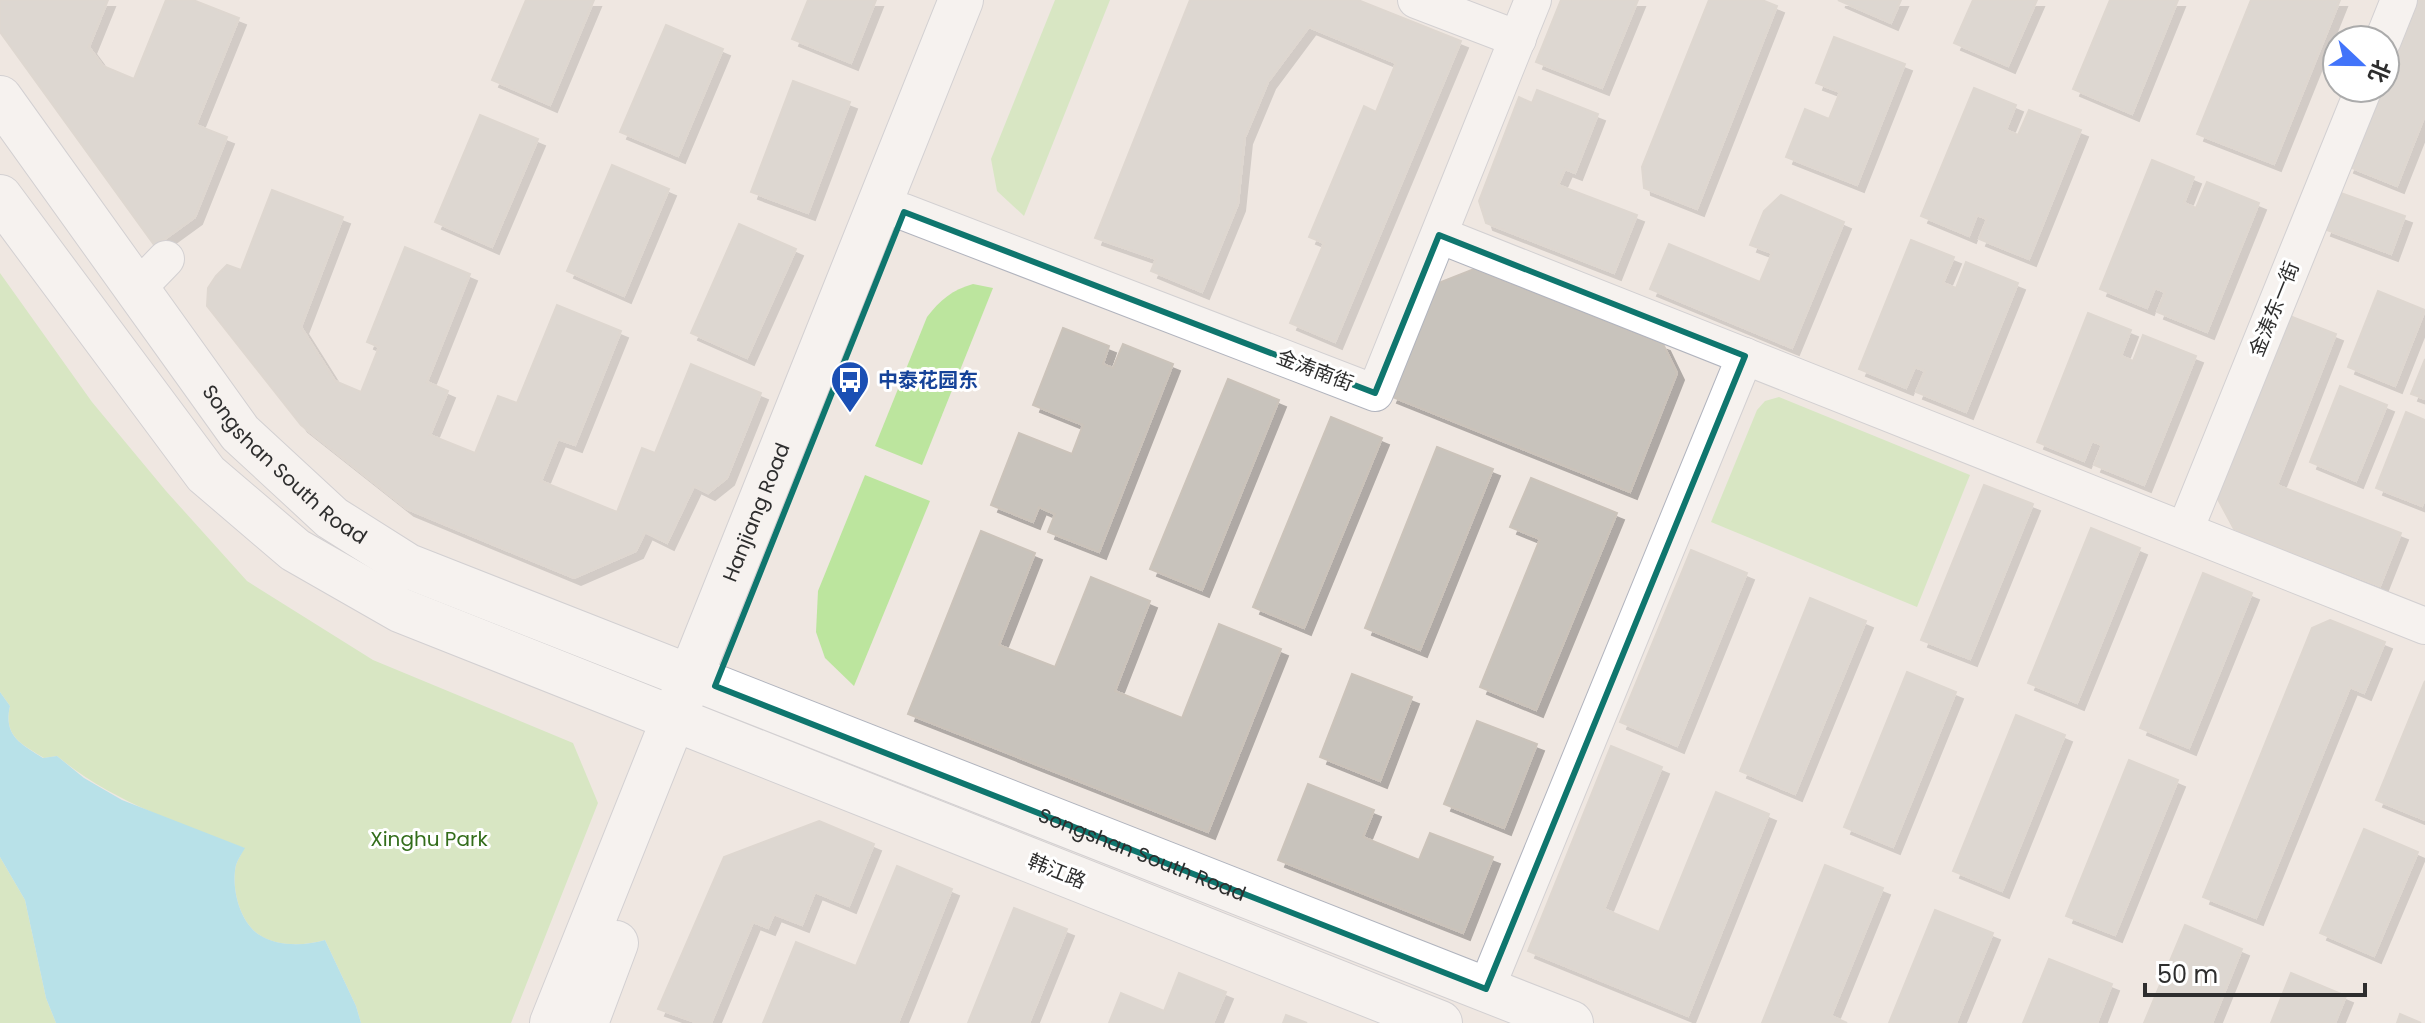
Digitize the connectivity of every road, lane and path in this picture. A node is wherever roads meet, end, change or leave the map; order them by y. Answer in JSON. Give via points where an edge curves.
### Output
{"nodes":[{"id":1,"x":961,"y":0,"type":"edge"},
{"id":2,"x":989,"y":0,"type":"edge"},
{"id":3,"x":1416,"y":0,"type":"edge"},
{"id":4,"x":1533,"y":0,"type":"edge"},
{"id":5,"x":2399,"y":0,"type":"edge"},
{"id":6,"x":2389,"y":24,"type":"edge"},
{"id":7,"x":1518,"y":39,"type":"junction"},
{"id":8,"x":0,"y":98,"type":"edge"},
{"id":9,"x":2358,"y":104,"type":"edge"},
{"id":10,"x":0,"y":197,"type":"edge"},
{"id":11,"x":904,"y":212,"type":"junction"},
{"id":12,"x":1439,"y":235,"type":"junction"},
{"id":13,"x":1745,"y":356,"type":"junction"},
{"id":14,"x":2185,"y":530,"type":"junction"},
{"id":15,"x":2425,"y":626,"type":"edge"},
{"id":16,"x":703,"y":681,"type":"junction"},
{"id":17,"x":686,"y":723,"type":"junction"},
{"id":18,"x":1486,"y":989,"type":"junction"},
{"id":19,"x":552,"y":1023,"type":"edge"},
{"id":20,"x":586,"y":1023,"type":"edge"},
{"id":21,"x":1440,"y":1023,"type":"edge"},
{"id":22,"x":1571,"y":1023,"type":"edge"}],
"edges":[{"from":1,"to":16,"type":"street","name":"Hanjiang Road"},
{"from":2,"to":11,"type":"street","name":"Hanjiang Road"},
{"from":3,"to":7,"type":"street"},
{"from":4,"to":7,"type":"street","name":"金涛南街"},
{"from":5,"to":6,"type":"street"},
{"from":7,"to":12,"type":"street","name":"金涛南街"},
{"from":8,"to":16,"type":"street","name":"Songshan South Road","via":[[151,274],[240,433],[332,518],[408,566]]},
{"from":9,"to":14,"type":"street","name":"金涛东一街"},
{"from":10,"to":17,"type":"street","via":[[206,474],[295,550],[400,610]]},
{"from":11,"to":12,"type":"street","name":"金涛南街","via":[[1375,393]]},
{"from":11,"to":16,"type":"street","name":"Hanjiang Road"},
{"from":12,"to":13,"type":"street"},
{"from":13,"to":14,"type":"street"},
{"from":13,"to":18,"type":"street"},
{"from":14,"to":15,"type":"street"},
{"from":16,"to":17,"type":"street","name":"Hanjiang Road"},
{"from":16,"to":18,"type":"street","name":"Songshan South Road"},
{"from":17,"to":19,"type":"street","name":"Hanjiang Road"},
{"from":17,"to":20,"type":"street","name":"Hanjiang Road"},
{"from":17,"to":21,"type":"street","name":"韩江路"},
{"from":18,"to":22,"type":"street","name":"Songshan South Road"}]}
